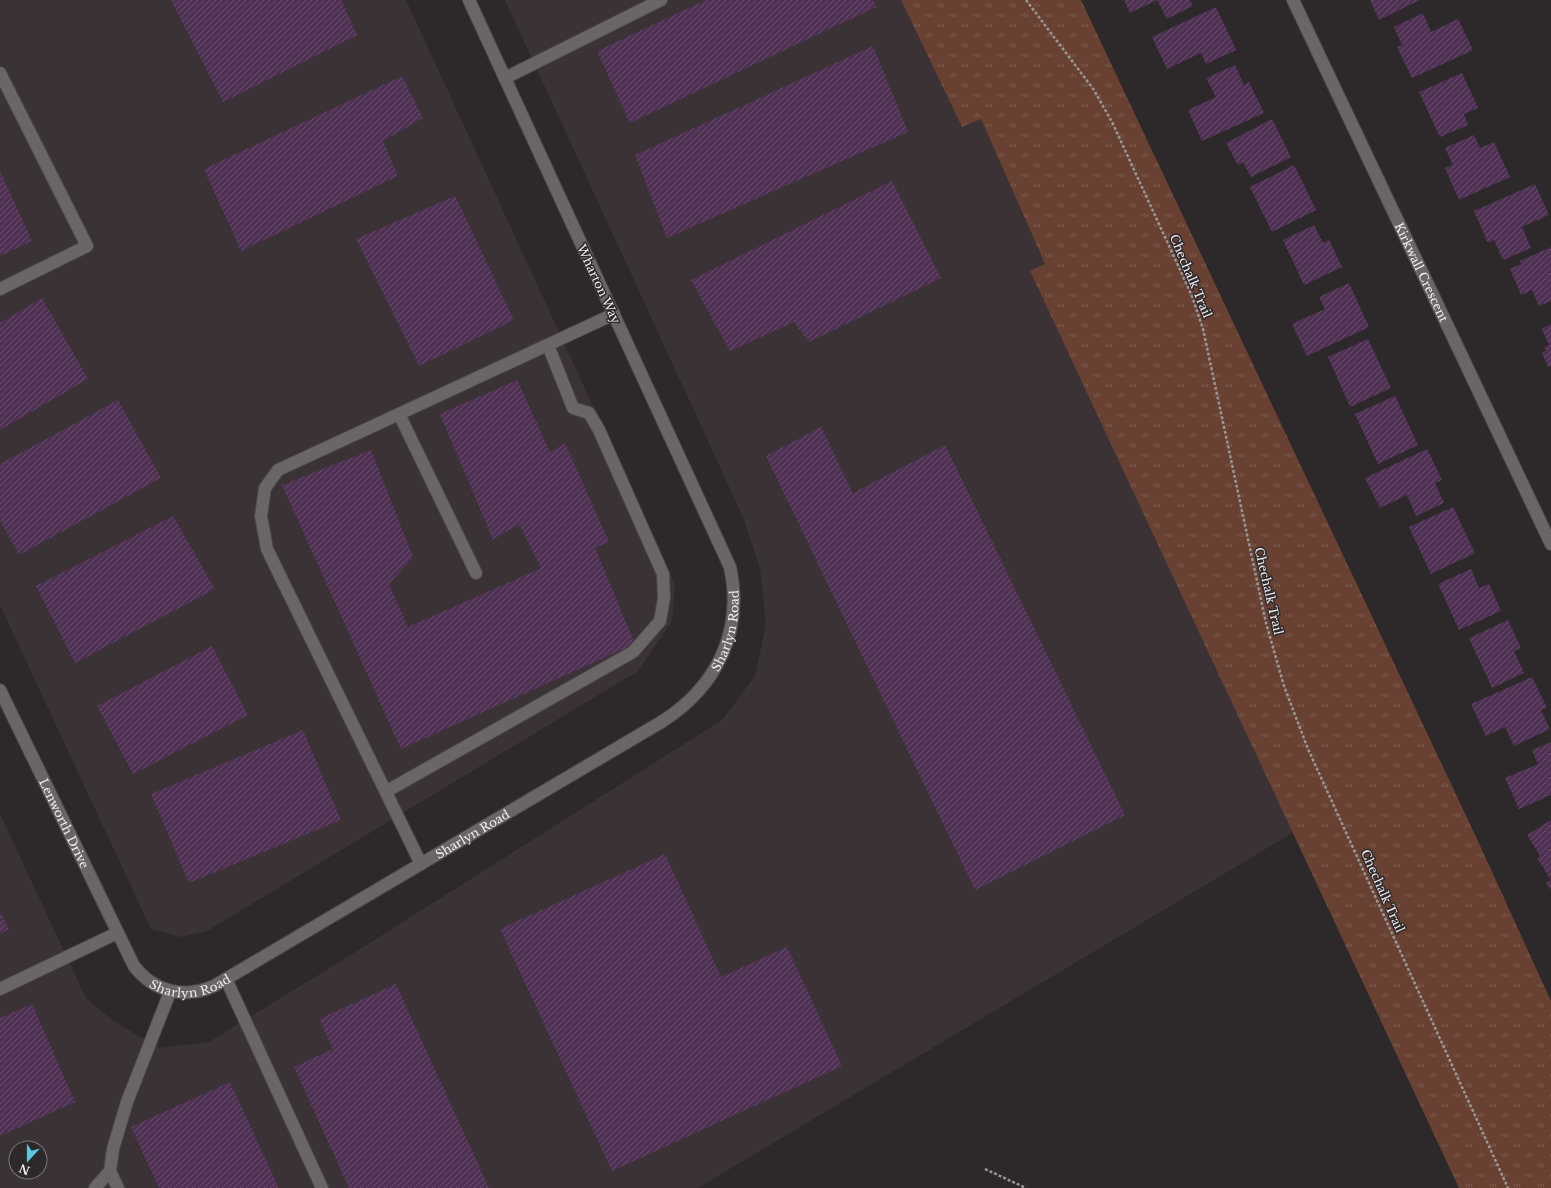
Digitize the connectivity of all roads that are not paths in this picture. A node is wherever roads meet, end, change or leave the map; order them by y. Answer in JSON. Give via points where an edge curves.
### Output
{"nodes":[{"id":1,"x":469,"y":0,"type":"edge"},
{"id":2,"x":661,"y":0,"type":"edge"},
{"id":3,"x":1294,"y":0,"type":"edge"},
{"id":4,"x":0,"y":73,"type":"edge"},
{"id":5,"x":505,"y":78,"type":"junction"},
{"id":6,"x":0,"y":289,"type":"edge"},
{"id":7,"x":614,"y":314,"type":"junction"},
{"id":8,"x":548,"y":345,"type":"junction"},
{"id":9,"x":399,"y":414,"type":"junction"},
{"id":10,"x":1551,"y":544,"type":"edge"},
{"id":11,"x":730,"y":567,"type":"joint"},
{"id":12,"x":476,"y":573,"type":"dead end"},
{"id":13,"x":0,"y":690,"type":"edge"},
{"id":14,"x":386,"y":791,"type":"junction"},
{"id":15,"x":421,"y":864,"type":"junction"},
{"id":16,"x":117,"y":933,"type":"junction"},
{"id":17,"x":128,"y":957,"type":"joint"},
{"id":18,"x":226,"y":979,"type":"junction"},
{"id":19,"x":0,"y":989,"type":"edge"},
{"id":20,"x":170,"y":992,"type":"junction"},
{"id":21,"x":110,"y":1171,"type":"junction"},
{"id":22,"x":95,"y":1188,"type":"edge"},
{"id":23,"x":118,"y":1188,"type":"edge"},
{"id":24,"x":322,"y":1188,"type":"edge"}],
"edges":[{"from":1,"to":5,"type":"street","name":"Wharton Way"},
{"from":2,"to":5,"type":"street"},
{"from":3,"to":10,"type":"street","name":"Kirkwall Crescent"},
{"from":4,"to":6,"type":"street","via":[[87,246]]},
{"from":5,"to":7,"type":"street","name":"Wharton Way"},
{"from":7,"to":8,"type":"street"},
{"from":7,"to":11,"type":"street","name":"Wharton Way"},
{"from":8,"to":9,"type":"street"},
{"from":8,"to":14,"type":"street","via":[[573,408],[589,413],[599,430],[663,574],[664,598],[660,621],[633,652]]},
{"from":9,"to":12,"type":"street"},
{"from":9,"to":14,"type":"street","via":[[278,470],[265,488],[261,516],[267,549]]},
{"from":11,"to":15,"type":"street","name":"Sharlyn Road","via":[[734,604],[729,635],[718,664],[689,702],[663,721]]},
{"from":13,"to":16,"type":"street","name":"Lenworth Drive"},
{"from":14,"to":15,"type":"street"},
{"from":15,"to":18,"type":"street","name":"Sharlyn Road"},
{"from":16,"to":17,"type":"street","name":"Lenworth Drive"},
{"from":16,"to":19,"type":"street"},
{"from":17,"to":20,"type":"street","name":"Sharlyn Road","via":[[149,982]]},
{"from":18,"to":20,"type":"street","name":"Sharlyn Road","via":[[204,991]]},
{"from":18,"to":24,"type":"street"},
{"from":20,"to":21,"type":"street","via":[[127,1102],[113,1149]]},
{"from":21,"to":22,"type":"street"},
{"from":21,"to":23,"type":"street"}]}
